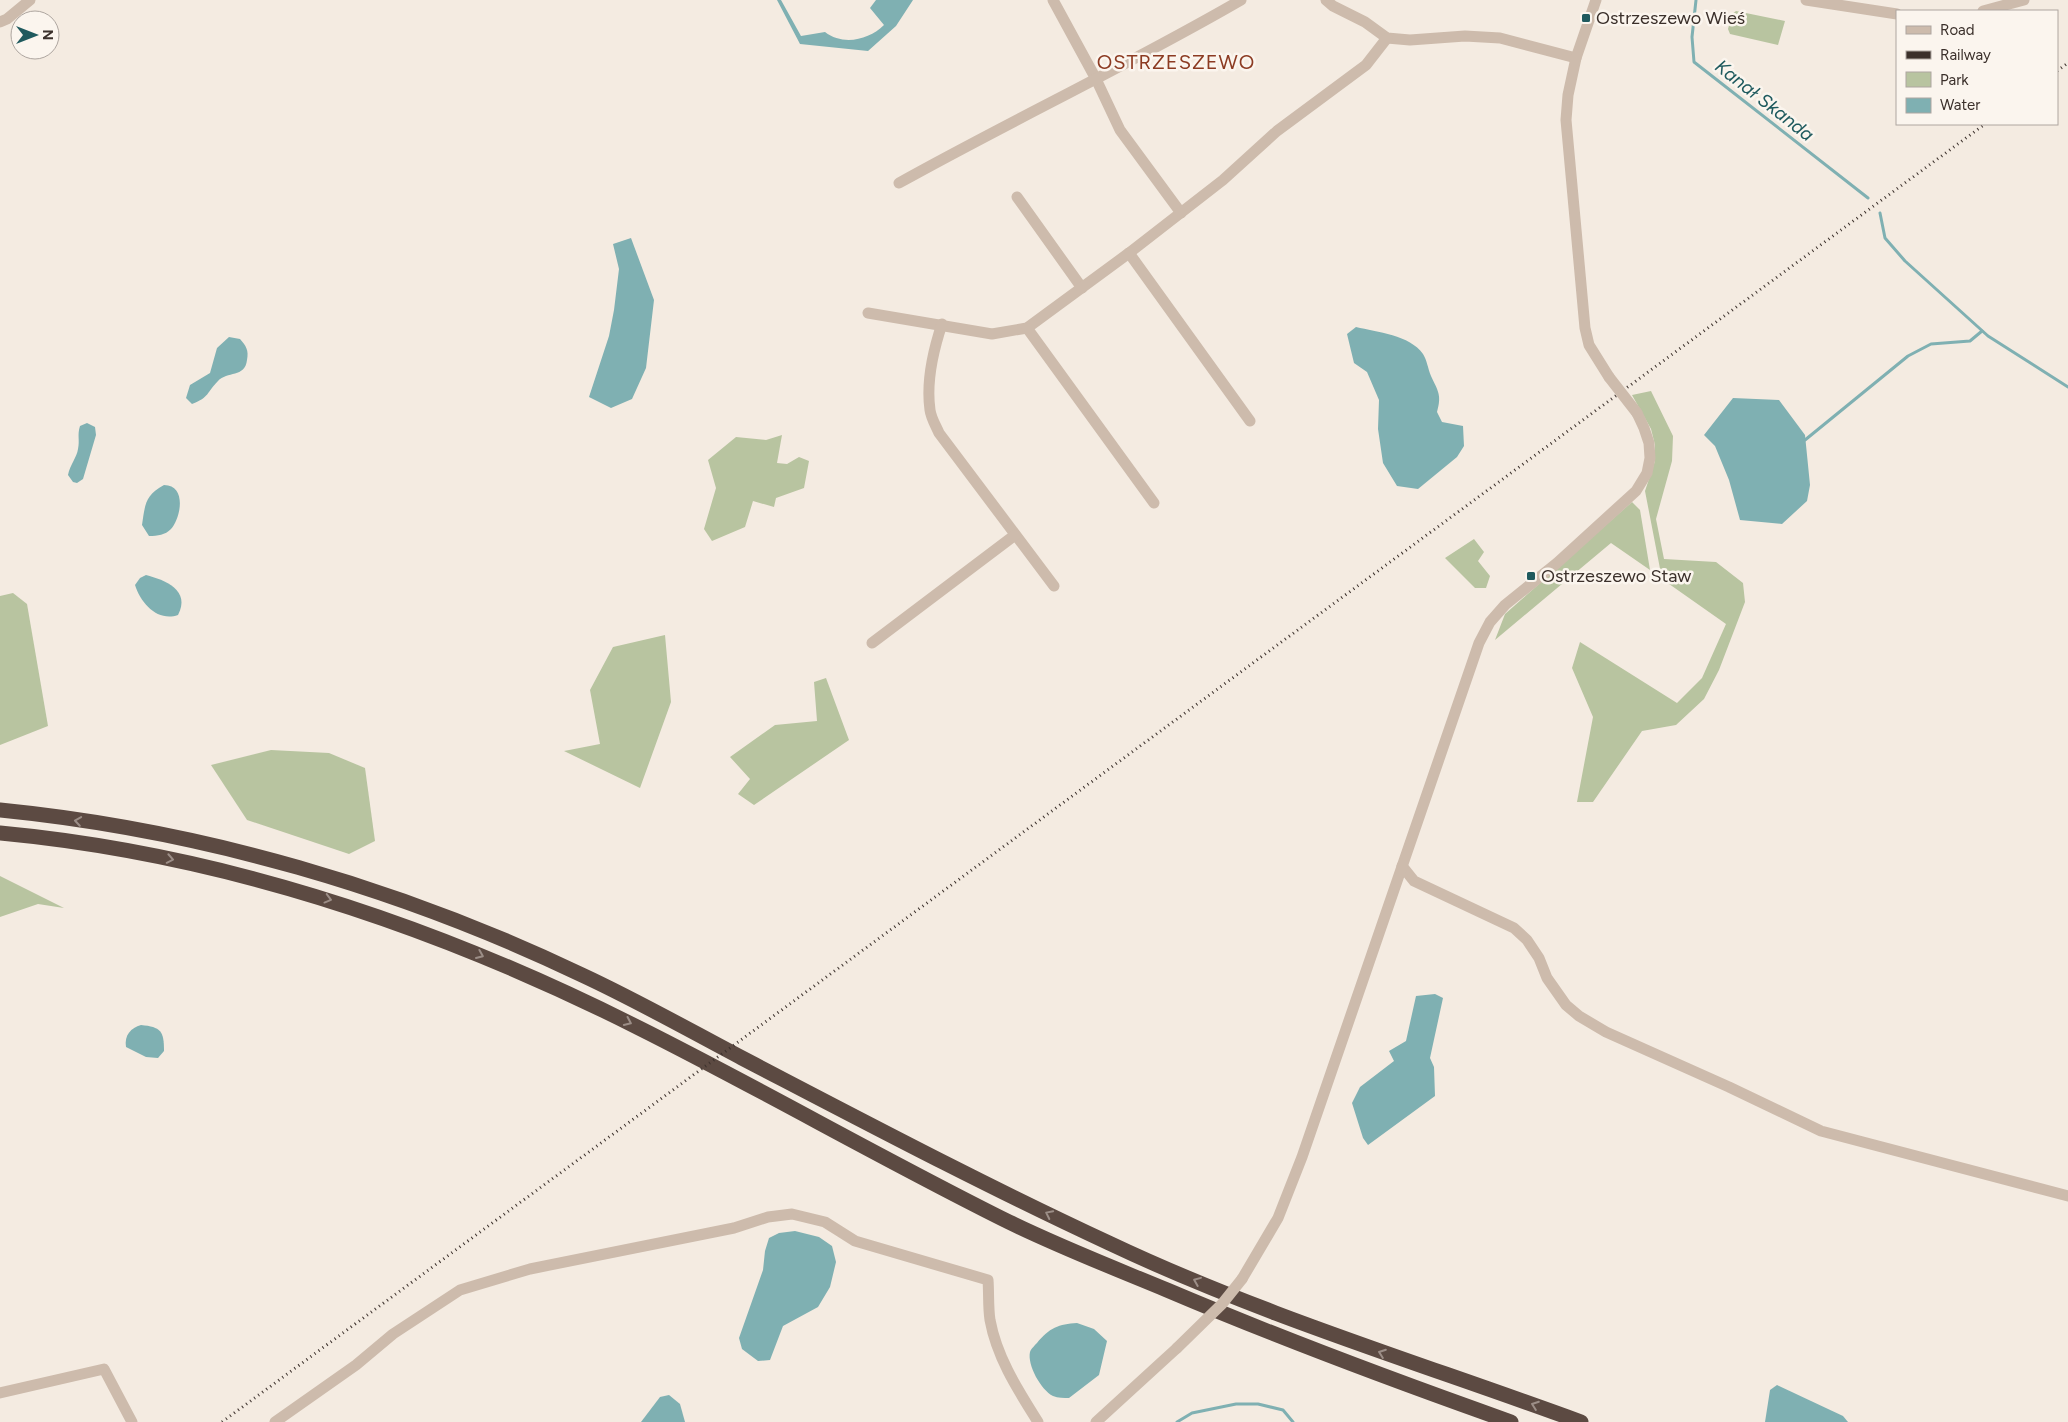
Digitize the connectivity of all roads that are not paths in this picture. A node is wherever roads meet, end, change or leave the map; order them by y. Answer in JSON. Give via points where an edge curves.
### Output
{"nodes":[{"id":1,"x":30,"y":0,"type":"edge"},
{"id":2,"x":1053,"y":0,"type":"edge"},
{"id":3,"x":1241,"y":0,"type":"edge"},
{"id":4,"x":1326,"y":0,"type":"edge"},
{"id":5,"x":1596,"y":0,"type":"edge"},
{"id":6,"x":1806,"y":0,"type":"edge"},
{"id":7,"x":2024,"y":0,"type":"edge"},
{"id":8,"x":1987,"y":10,"type":"edge"},
{"id":9,"x":1896,"y":14,"type":"edge"},
{"id":10,"x":0,"y":22,"type":"edge"},
{"id":11,"x":1387,"y":38,"type":"junction"},
{"id":12,"x":1576,"y":58,"type":"junction"},
{"id":13,"x":1096,"y":79,"type":"junction"},
{"id":14,"x":899,"y":183,"type":"dead end"},
{"id":15,"x":1016,"y":197,"type":"dead end"},
{"id":16,"x":1181,"y":213,"type":"junction"},
{"id":17,"x":1129,"y":254,"type":"junction"},
{"id":18,"x":1082,"y":288,"type":"junction"},
{"id":19,"x":868,"y":313,"type":"dead end"},
{"id":20,"x":942,"y":324,"type":"junction"},
{"id":21,"x":1028,"y":328,"type":"junction"},
{"id":22,"x":1250,"y":421,"type":"dead end"},
{"id":23,"x":1154,"y":503,"type":"dead end"},
{"id":24,"x":1015,"y":535,"type":"junction"},
{"id":25,"x":1054,"y":586,"type":"dead end"},
{"id":26,"x":872,"y":643,"type":"dead end"},
{"id":27,"x":0,"y":810,"type":"edge"},
{"id":28,"x":0,"y":833,"type":"edge"},
{"id":29,"x":1402,"y":866,"type":"junction"},
{"id":30,"x":2068,"y":1196,"type":"edge"},
{"id":31,"x":0,"y":1393,"type":"edge"},
{"id":32,"x":132,"y":1422,"type":"edge"},
{"id":33,"x":276,"y":1422,"type":"edge"},
{"id":34,"x":1038,"y":1422,"type":"edge"},
{"id":35,"x":1096,"y":1422,"type":"edge"},
{"id":36,"x":1511,"y":1422,"type":"edge"},
{"id":37,"x":1581,"y":1422,"type":"edge"}],
"edges":[{"from":1,"to":10,"type":"street"},
{"from":2,"to":13,"type":"street"},
{"from":3,"to":13,"type":"street"},
{"from":4,"to":11,"type":"street"},
{"from":5,"to":12,"type":"street"},
{"from":6,"to":9,"type":"street"},
{"from":7,"to":8,"type":"street"},
{"from":11,"to":12,"type":"street","via":[[1500,38]]},
{"from":11,"to":16,"type":"street","via":[[1366,65],[1277,131]]},
{"from":12,"to":29,"type":"street","bridge":true,"via":[[1568,95],[1567,135],[1584,319],[1589,345],[1644,428],[1649,443],[1648,473],[1636,491],[1490,622],[1479,643]]},
{"from":13,"to":14,"type":"street"},
{"from":13,"to":16,"type":"street","via":[[1120,130]]},
{"from":15,"to":18,"type":"street"},
{"from":16,"to":17,"type":"street"},
{"from":17,"to":18,"type":"street"},
{"from":17,"to":22,"type":"street"},
{"from":18,"to":21,"type":"street"},
{"from":19,"to":20,"type":"street"},
{"from":20,"to":21,"type":"street","via":[[992,334]]},
{"from":20,"to":24,"type":"street","via":[[933,350],[930,412],[939,432]]},
{"from":21,"to":23,"type":"street"},
{"from":24,"to":25,"type":"street"},
{"from":24,"to":26,"type":"street"},
{"from":37,"to":27,"type":"highway","one_way":true,"via":[[1383,1353],[1112,1245],[915,1149],[630,998],[444,916],[339,880],[188,840]]},
{"from":28,"to":36,"type":"highway","one_way":true,"via":[[122,850],[235,874],[340,903],[440,938],[637,1027],[1012,1224],[1235,1319],[1377,1375]]},
{"from":29,"to":30,"type":"street","via":[[1414,881],[1514,928],[1527,940],[1566,1005],[1606,1032],[1821,1132]]},
{"from":29,"to":35,"type":"street","bridge":true,"via":[[1274,1226],[1242,1279],[1222,1304]]},
{"from":31,"to":32,"type":"street","via":[[104,1368]]},
{"from":33,"to":34,"type":"street","via":[[356,1365],[393,1334],[460,1290],[530,1269],[792,1214],[825,1222],[855,1241],[988,1280],[990,1319],[1000,1356]]}]}
